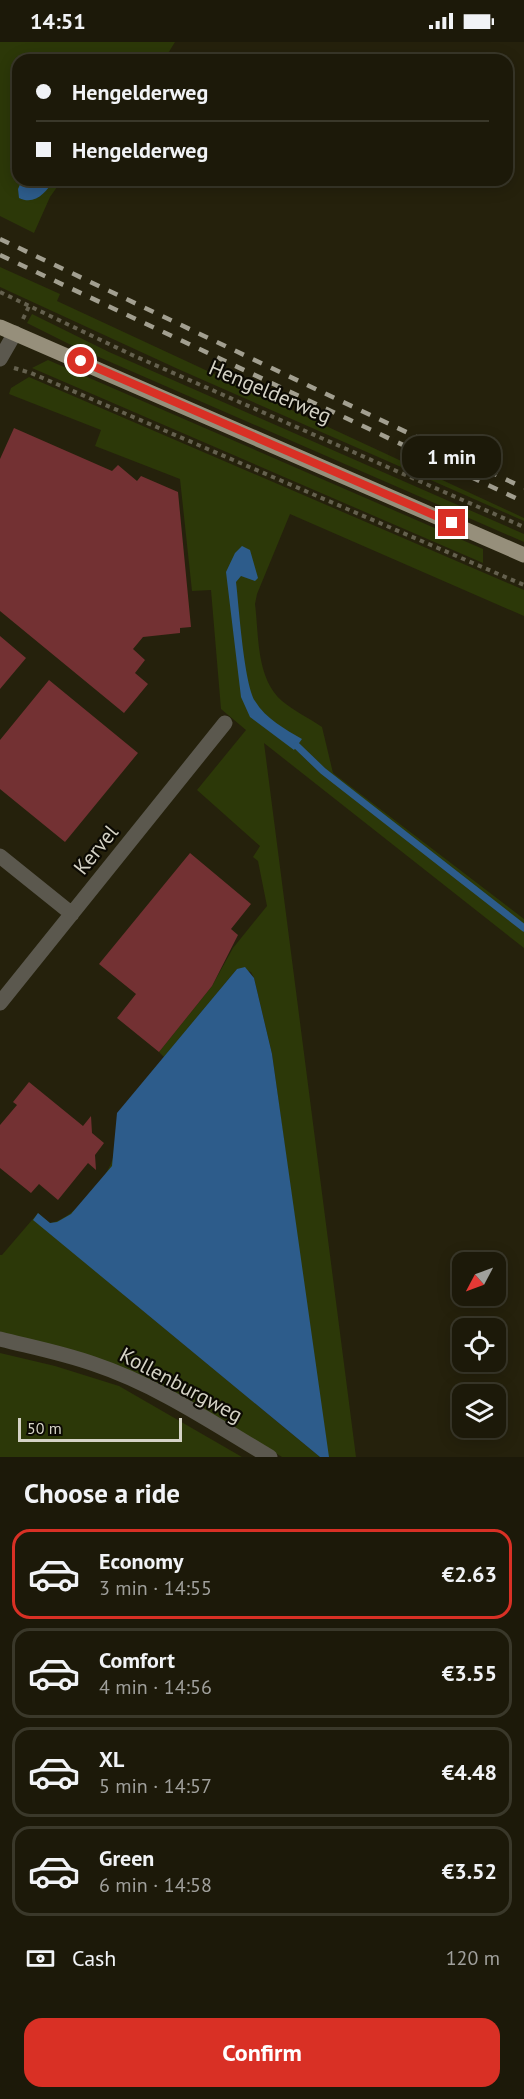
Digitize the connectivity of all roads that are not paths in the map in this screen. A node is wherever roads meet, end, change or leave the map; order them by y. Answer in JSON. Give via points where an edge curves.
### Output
{"nodes":[{"id":1,"x":0,"y":327,"type":"edge"},
{"id":2,"x":15,"y":333,"type":"junction"},
{"id":3,"x":5,"y":363,"type":"edge"},
{"id":4,"x":524,"y":555,"type":"edge"},
{"id":5,"x":225,"y":723,"type":"dead end"},
{"id":6,"x":0,"y":856,"type":"edge"},
{"id":7,"x":72,"y":914,"type":"junction"},
{"id":8,"x":0,"y":1003,"type":"edge"},
{"id":9,"x":0,"y":1339,"type":"edge"},
{"id":10,"x":270,"y":1457,"type":"edge"}],
"edges":[{"from":1,"to":2,"type":"main road"},
{"from":2,"to":3,"type":"street"},
{"from":2,"to":4,"type":"main road"},
{"from":5,"to":7,"type":"street","name":"Kervel"},
{"from":6,"to":7,"type":"street"},
{"from":7,"to":8,"type":"street","name":"Kervel"},
{"from":9,"to":10,"type":"street","name":"Kollenburgweg","via":[[95,1364],[139,1382]]}]}
